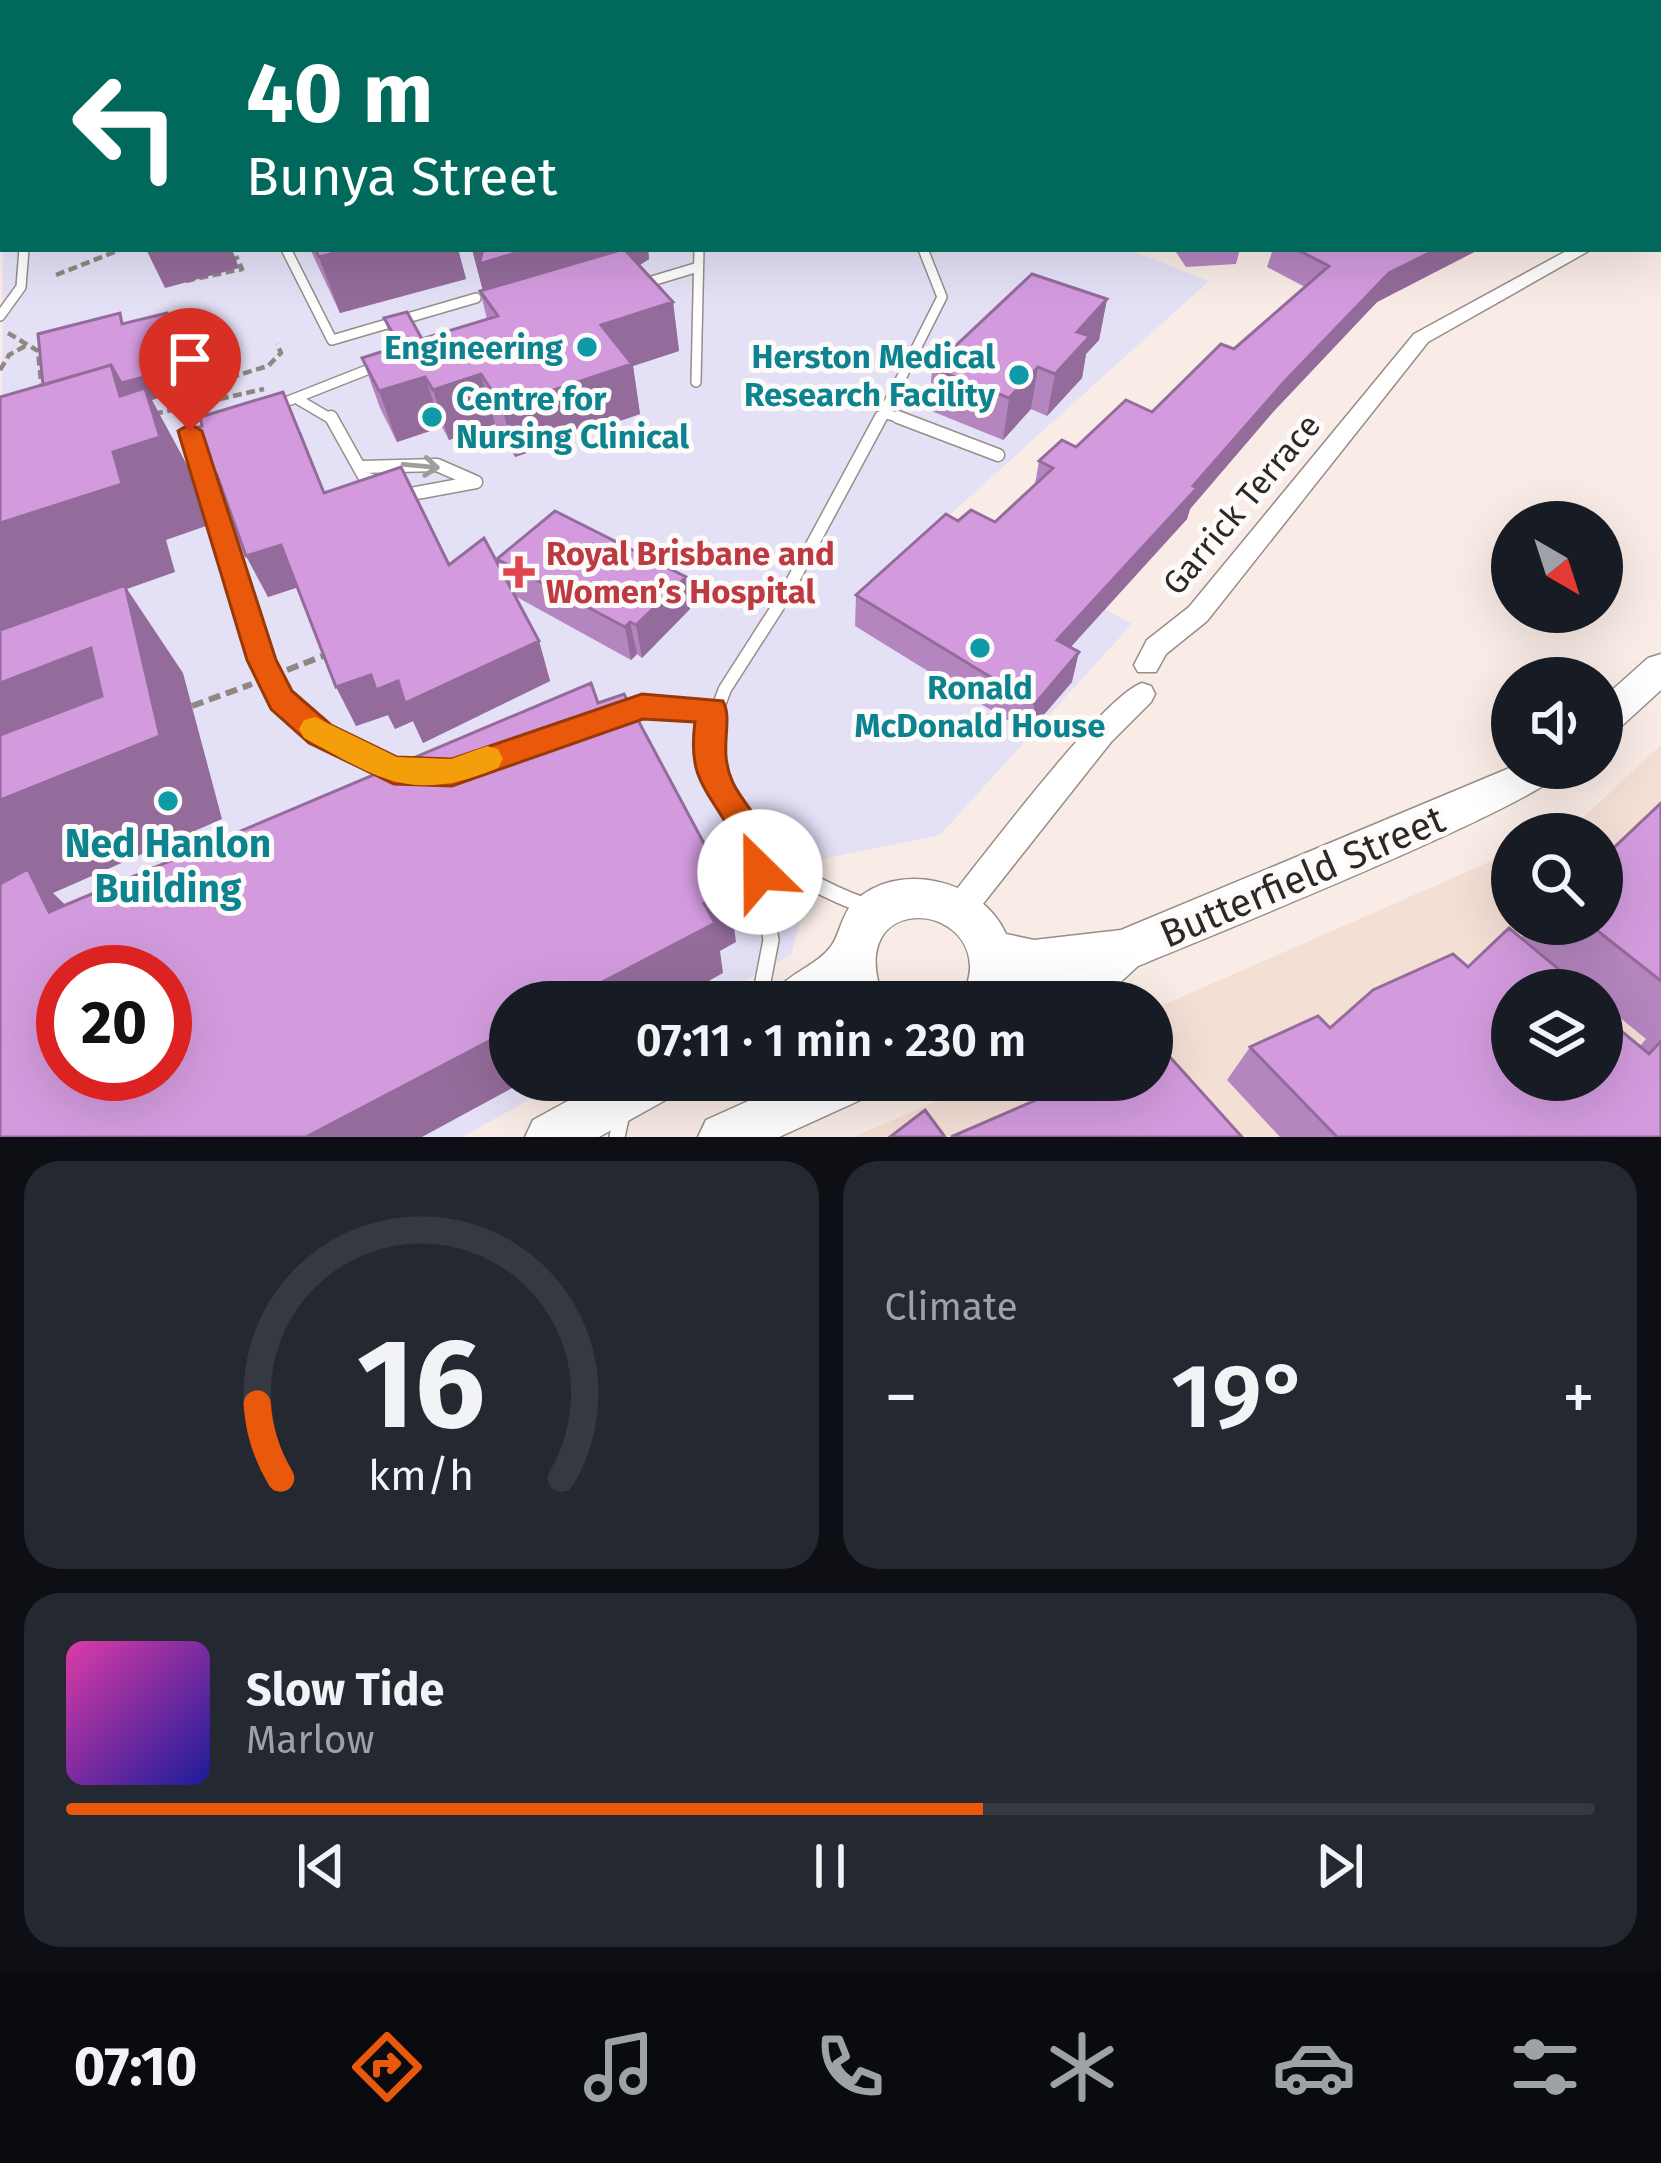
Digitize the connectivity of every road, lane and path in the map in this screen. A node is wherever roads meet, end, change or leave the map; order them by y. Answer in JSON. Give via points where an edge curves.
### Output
{"nodes":[{"id":1,"x":24,"y":252,"type":"edge"},
{"id":2,"x":114,"y":252,"type":"edge"},
{"id":3,"x":288,"y":252,"type":"edge"},
{"id":4,"x":698,"y":252,"type":"edge"},
{"id":5,"x":924,"y":252,"type":"edge"},
{"id":6,"x":1578,"y":252,"type":"edge"},
{"id":7,"x":236,"y":256,"type":"dead end"},
{"id":8,"x":695,"y":268,"type":"junction"},
{"id":9,"x":56,"y":275,"type":"dead end"},
{"id":10,"x":182,"y":281,"type":"dead end"},
{"id":11,"x":633,"y":287,"type":"edge"},
{"id":12,"x":476,"y":298,"type":"edge"},
{"id":13,"x":0,"y":316,"type":"edge"},
{"id":14,"x":0,"y":328,"type":"edge"},
{"id":15,"x":277,"y":344,"type":"dead end"},
{"id":16,"x":27,"y":345,"type":"junction"},
{"id":17,"x":398,"y":359,"type":"edge"},
{"id":18,"x":0,"y":370,"type":"edge"},
{"id":19,"x":697,"y":382,"type":"dead end"},
{"id":20,"x":42,"y":388,"type":"junction"},
{"id":21,"x":25,"y":392,"type":"edge"},
{"id":22,"x":299,"y":400,"type":"junction"},
{"id":23,"x":44,"y":404,"type":"edge"},
{"id":24,"x":186,"y":408,"type":"dead end"},
{"id":25,"x":255,"y":412,"type":"edge"},
{"id":26,"x":886,"y":414,"type":"junction"},
{"id":27,"x":212,"y":425,"type":"edge"},
{"id":28,"x":190,"y":431,"type":"junction"},
{"id":29,"x":167,"y":438,"type":"dead end"},
{"id":30,"x":998,"y":455,"type":"dead end"},
{"id":31,"x":362,"y":467,"type":"junction"},
{"id":32,"x":1661,"y":668,"type":"edge"},
{"id":33,"x":1623,"y":702,"type":"edge"},
{"id":34,"x":712,"y":710,"type":"junction"},
{"id":35,"x":601,"y":720,"type":"edge"},
{"id":36,"x":413,"y":771,"type":"edge"},
{"id":37,"x":1505,"y":789,"type":"edge"},
{"id":38,"x":754,"y":842,"type":"junction"},
{"id":39,"x":877,"y":910,"type":"junction"},
{"id":40,"x":960,"y":910,"type":"junction"},
{"id":41,"x":1121,"y":951,"type":"junction"},
{"id":42,"x":992,"y":952,"type":"junction"},
{"id":43,"x":763,"y":981,"type":"edge"},
{"id":44,"x":856,"y":981,"type":"edge"},
{"id":45,"x":993,"y":981,"type":"edge"},
{"id":46,"x":1093,"y":981,"type":"edge"},
{"id":47,"x":803,"y":1101,"type":"edge"},
{"id":48,"x":633,"y":1104,"type":"edge"},
{"id":49,"x":550,"y":1137,"type":"edge"},
{"id":50,"x":723,"y":1137,"type":"edge"}],
"edges":[{"from":1,"to":13,"type":"lane","via":[[17,302]]},
{"from":2,"to":9,"type":"path"},
{"from":3,"to":12,"type":"lane","via":[[332,340]]},
{"from":4,"to":8,"type":"lane"},
{"from":5,"to":26,"type":"lane","via":[[942,297]]},
{"from":6,"to":40,"type":"street","name":"Garrick Terrace","via":[[1421,338],[1198,614],[1156,647],[1145,680]]},
{"from":7,"to":10,"type":"path","via":[[242,269]]},
{"from":8,"to":11,"type":"lane"},
{"from":8,"to":19,"type":"lane"},
{"from":14,"to":16,"type":"path"},
{"from":15,"to":24,"type":"path","via":[[281,353],[268,366],[209,383]]},
{"from":16,"to":18,"type":"path"},
{"from":16,"to":20,"type":"path","via":[[38,351]]},
{"from":17,"to":22,"type":"lane"},
{"from":20,"to":21,"type":"path"},
{"from":20,"to":23,"type":"path"},
{"from":22,"to":25,"type":"lane"},
{"from":22,"to":31,"type":"lane","via":[[330,415]]},
{"from":26,"to":30,"type":"lane"},
{"from":26,"to":34,"type":"lane"},
{"from":27,"to":28,"type":"lane"},
{"from":28,"to":29,"type":"lane"},
{"from":28,"to":36,"type":"lane","via":[[282,700],[333,742]]},
{"from":31,"to":31,"type":"lane","one_way":true,"via":[[461,469],[476,482],[411,494],[365,478]]},
{"from":32,"to":33,"type":"street"},
{"from":34,"to":35,"type":"lane","via":[[642,706]]},
{"from":34,"to":38,"type":"lane","via":[[706,754]]},
{"from":37,"to":41,"type":"street","name":"Butterfield Street"},
{"from":38,"to":39,"type":"lane","via":[[798,876]]},
{"from":38,"to":43,"type":"lane","via":[[771,940]]},
{"from":39,"to":40,"type":"street","via":[[909,897]]},
{"from":39,"to":44,"type":"street","via":[[863,923]]},
{"from":40,"to":42,"type":"street"},
{"from":41,"to":42,"type":"street","name":"Butterfield Street","via":[[1041,961]]},
{"from":41,"to":46,"type":"street","name":"Butterfield Street"},
{"from":42,"to":45,"type":"street"},
{"from":47,"to":50,"type":"street"},
{"from":48,"to":49,"type":"street"}]}
